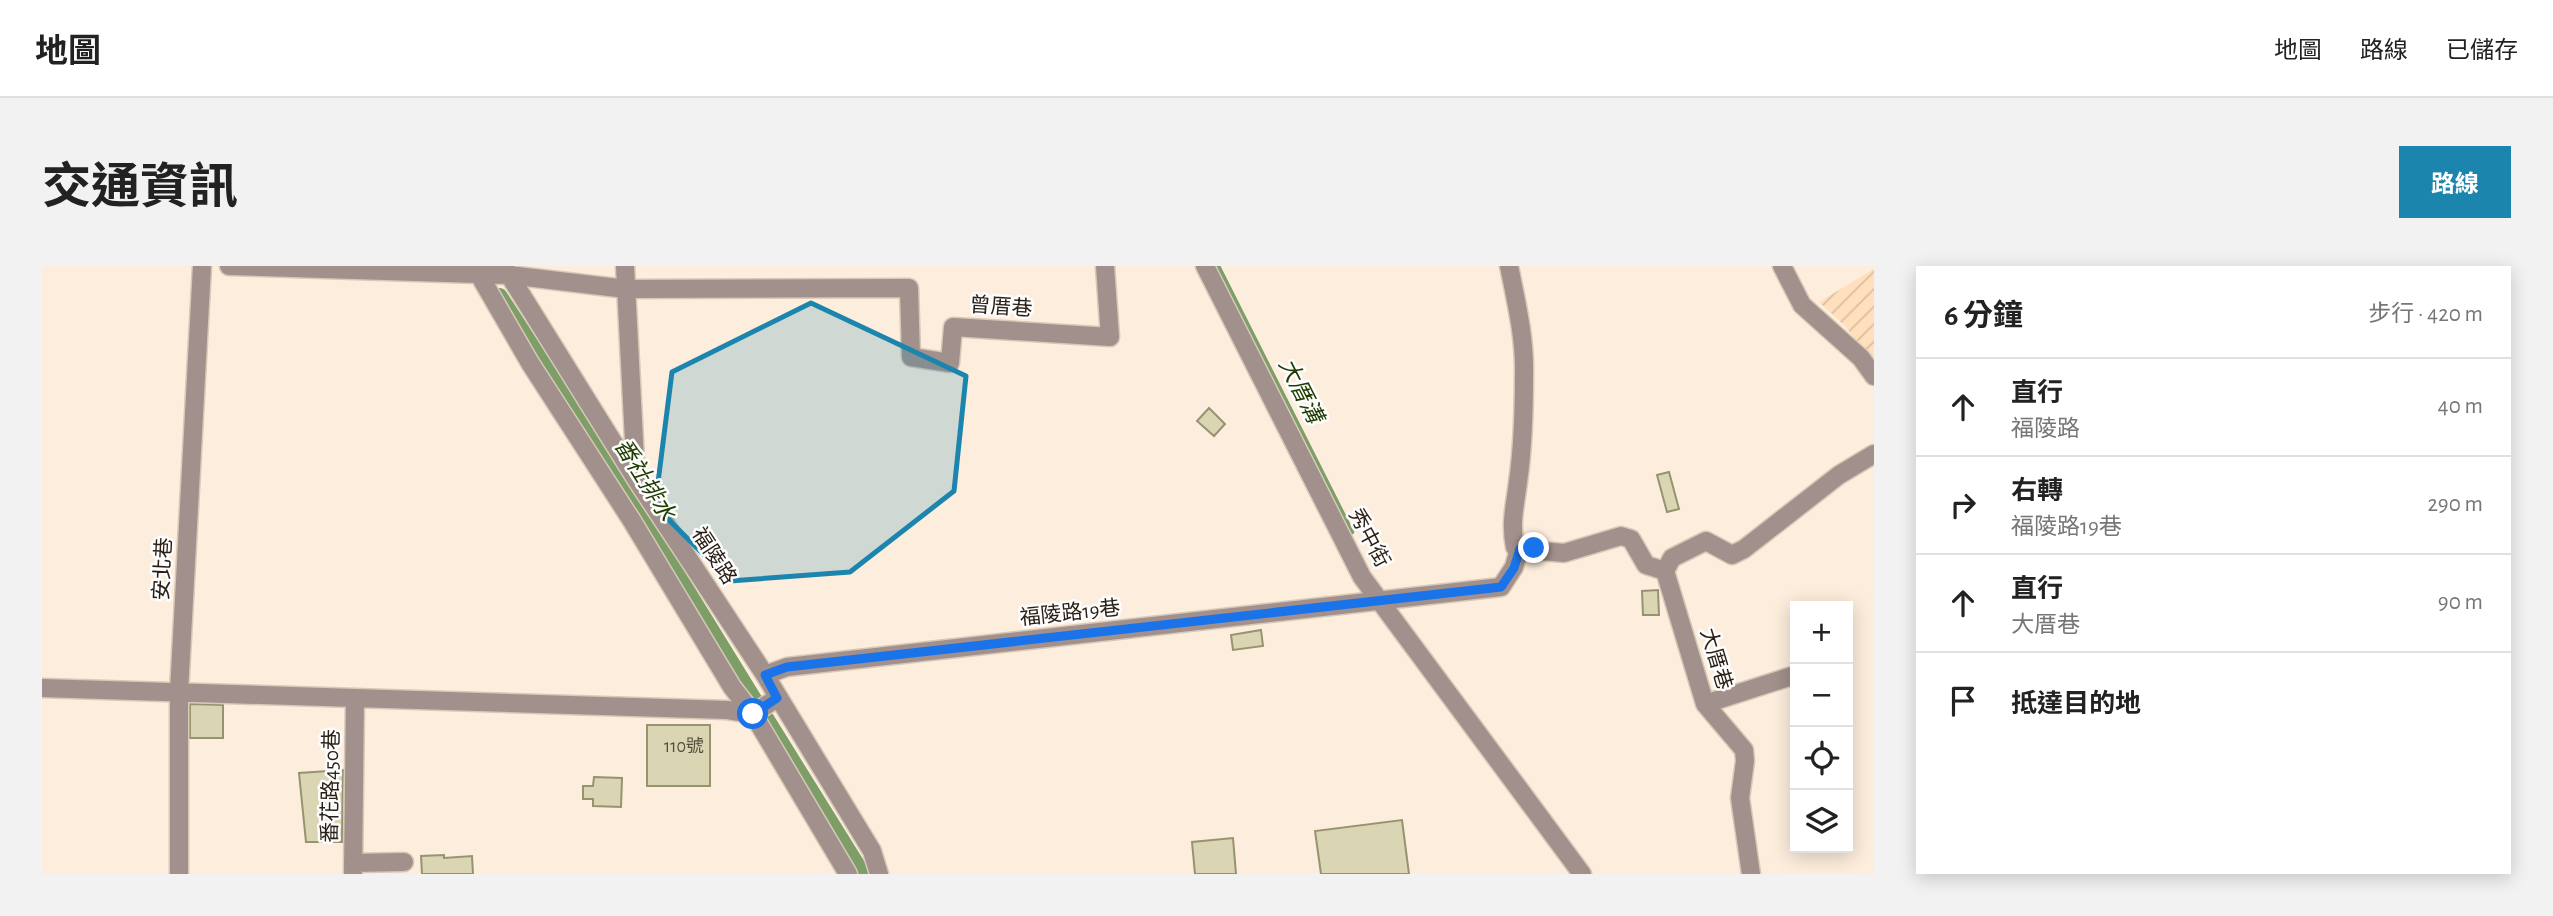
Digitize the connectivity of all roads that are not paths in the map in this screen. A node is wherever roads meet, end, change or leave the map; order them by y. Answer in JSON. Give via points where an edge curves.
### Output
{"nodes":[{"id":1,"x":202,"y":266,"type":"edge"},
{"id":2,"x":229,"y":266,"type":"edge"},
{"id":3,"x":625,"y":266,"type":"edge"},
{"id":4,"x":1105,"y":266,"type":"edge"},
{"id":5,"x":1205,"y":266,"type":"edge"},
{"id":6,"x":1509,"y":266,"type":"edge"},
{"id":7,"x":1782,"y":266,"type":"edge"},
{"id":8,"x":477,"y":270,"type":"edge"},
{"id":9,"x":506,"y":271,"type":"edge"},
{"id":10,"x":626,"y":289,"type":"junction"},
{"id":11,"x":1874,"y":376,"type":"edge"},
{"id":12,"x":1874,"y":454,"type":"edge"},
{"id":13,"x":636,"y":479,"type":"junction"},
{"id":14,"x":1520,"y":549,"type":"junction"},
{"id":15,"x":1665,"y":571,"type":"junction"},
{"id":16,"x":1381,"y":602,"type":"junction"},
{"id":17,"x":765,"y":675,"type":"junction"},
{"id":18,"x":1790,"y":677,"type":"edge"},
{"id":19,"x":42,"y":688,"type":"edge"},
{"id":20,"x":179,"y":692,"type":"junction"},
{"id":21,"x":355,"y":698,"type":"junction"},
{"id":22,"x":777,"y":698,"type":"junction"},
{"id":23,"x":1705,"y":704,"type":"junction"},
{"id":24,"x":753,"y":714,"type":"junction"},
{"id":25,"x":404,"y":862,"type":"dead end"},
{"id":26,"x":353,"y":868,"type":"edge"},
{"id":27,"x":179,"y":874,"type":"edge"},
{"id":28,"x":848,"y":874,"type":"edge"},
{"id":29,"x":879,"y":874,"type":"edge"},
{"id":30,"x":1582,"y":874,"type":"edge"},
{"id":31,"x":1751,"y":874,"type":"edge"}],
"edges":[{"from":1,"to":20,"type":"street","name":"安北巷"},
{"from":2,"to":8,"type":"street"},
{"from":3,"to":10,"type":"street"},
{"from":4,"to":10,"type":"street","name":"曾厝巷","via":[[1110,337],[953,327],[950,363],[911,357],[909,288]]},
{"from":5,"to":16,"type":"street","name":"秀中街","via":[[1362,577]]},
{"from":6,"to":14,"type":"street","via":[[1525,372],[1518,484],[1512,508],[1515,547]]},
{"from":7,"to":11,"type":"street","via":[[1802,305],[1861,358]]},
{"from":8,"to":9,"type":"street"},
{"from":8,"to":24,"type":"street","via":[[530,363]]},
{"from":9,"to":10,"type":"street","name":"曾厝巷"},
{"from":9,"to":13,"type":"street","name":"福陵路"},
{"from":10,"to":13,"type":"street"},
{"from":12,"to":15,"type":"street","via":[[1839,475],[1744,549],[1732,555],[1706,541],[1672,558]]},
{"from":13,"to":17,"type":"street","name":"福陵路"},
{"from":14,"to":15,"type":"street","via":[[1564,553],[1621,536],[1631,539],[1646,565]]},
{"from":14,"to":16,"type":"street","via":[[1501,587]]},
{"from":15,"to":23,"type":"street","name":"大厝巷"},
{"from":16,"to":17,"type":"street","name":"福陵路19巷","via":[[787,667]]},
{"from":16,"to":30,"type":"street","name":"秀中街"},
{"from":17,"to":22,"type":"street","name":"福陵路"},
{"from":18,"to":23,"type":"street"},
{"from":19,"to":20,"type":"street"},
{"from":20,"to":21,"type":"street"},
{"from":20,"to":27,"type":"street","name":"安北巷"},
{"from":21,"to":24,"type":"street"},
{"from":21,"to":26,"type":"street","name":"番花路450巷"},
{"from":22,"to":24,"type":"street"},
{"from":22,"to":29,"type":"street","name":"福陵路","via":[[872,851]]},
{"from":23,"to":31,"type":"street","name":"大厝巷","via":[[1744,750],[1741,798]]},
{"from":24,"to":28,"type":"street"},
{"from":25,"to":26,"type":"street"}]}
